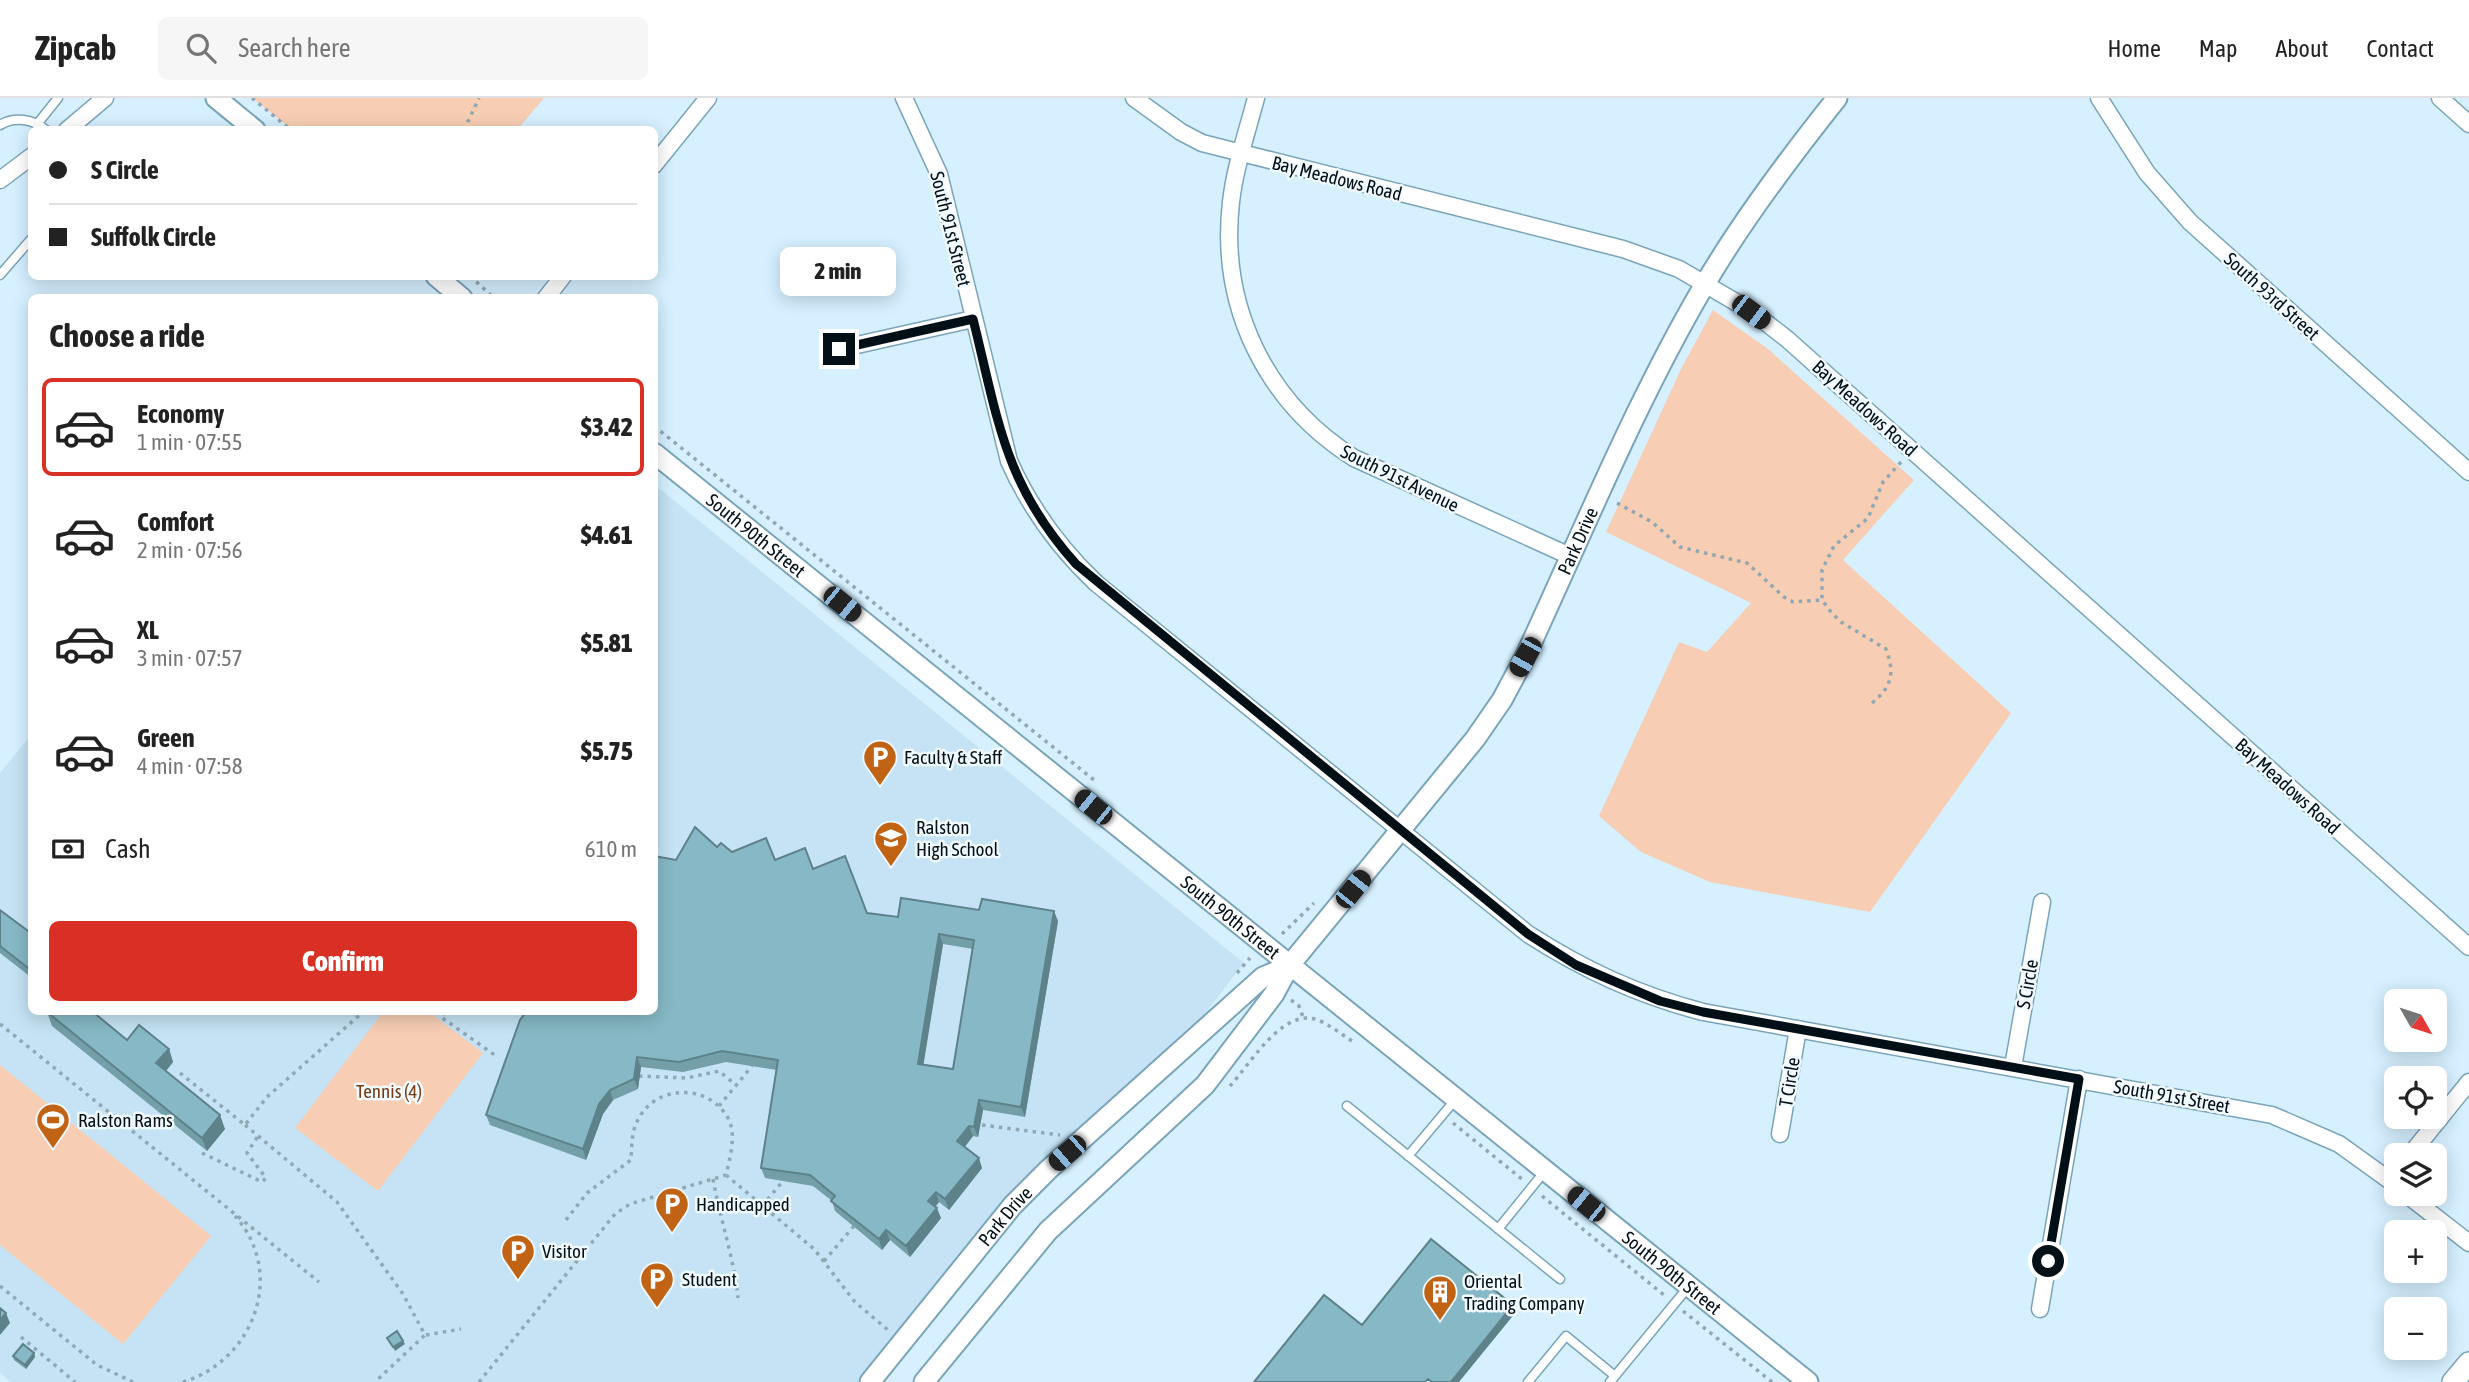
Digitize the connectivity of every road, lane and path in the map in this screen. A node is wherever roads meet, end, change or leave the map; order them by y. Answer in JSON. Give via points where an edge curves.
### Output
{"nodes":[{"id":1,"x":58,"y":98,"type":"edge"},
{"id":2,"x":105,"y":98,"type":"edge"},
{"id":3,"x":216,"y":98,"type":"edge"},
{"id":4,"x":252,"y":98,"type":"edge"},
{"id":5,"x":479,"y":98,"type":"edge"},
{"id":6,"x":708,"y":98,"type":"edge"},
{"id":7,"x":1134,"y":98,"type":"edge"},
{"id":8,"x":1256,"y":98,"type":"edge"},
{"id":9,"x":1837,"y":98,"type":"edge"},
{"id":10,"x":2099,"y":98,"type":"edge"},
{"id":11,"x":2440,"y":98,"type":"edge"},
{"id":12,"x":910,"y":100,"type":"edge"},
{"id":13,"x":38,"y":123,"type":"junction"},
{"id":14,"x":2469,"y":124,"type":"edge"},
{"id":15,"x":0,"y":125,"type":"edge"},
{"id":16,"x":41,"y":126,"type":"edge"},
{"id":17,"x":72,"y":126,"type":"edge"},
{"id":18,"x":249,"y":126,"type":"edge"},
{"id":19,"x":286,"y":126,"type":"edge"},
{"id":20,"x":466,"y":126,"type":"edge"},
{"id":21,"x":1242,"y":154,"type":"junction"},
{"id":22,"x":28,"y":159,"type":"edge"},
{"id":23,"x":658,"y":159,"type":"edge"},
{"id":24,"x":0,"y":180,"type":"edge"},
{"id":25,"x":28,"y":243,"type":"edge"},
{"id":26,"x":0,"y":275,"type":"edge"},
{"id":27,"x":441,"y":280,"type":"edge"},
{"id":28,"x":474,"y":280,"type":"edge"},
{"id":29,"x":560,"y":280,"type":"edge"},
{"id":30,"x":1705,"y":284,"type":"junction"},
{"id":31,"x":457,"y":294,"type":"edge"},
{"id":32,"x":490,"y":294,"type":"edge"},
{"id":33,"x":549,"y":294,"type":"edge"},
{"id":34,"x":973,"y":319,"type":"junction"},
{"id":35,"x":839,"y":349,"type":"dead end"},
{"id":36,"x":658,"y":429,"type":"edge"},
{"id":37,"x":658,"y":456,"type":"edge"},
{"id":38,"x":1901,"y":462,"type":"dead end"},
{"id":39,"x":2469,"y":472,"type":"edge"},
{"id":40,"x":1617,"y":503,"type":"dead end"},
{"id":41,"x":1572,"y":557,"type":"junction"},
{"id":42,"x":1822,"y":600,"type":"junction"},
{"id":43,"x":1872,"y":703,"type":"dead end"},
{"id":44,"x":1098,"y":784,"type":"dead end"},
{"id":45,"x":1400,"y":831,"type":"junction"},
{"id":46,"x":2042,"y":902,"type":"dead end"},
{"id":47,"x":1278,"y":929,"type":"dead end"},
{"id":48,"x":1284,"y":933,"type":"dead end"},
{"id":49,"x":2469,"y":947,"type":"edge"},
{"id":50,"x":1290,"y":966,"type":"junction"},
{"id":51,"x":360,"y":1015,"type":"edge"},
{"id":52,"x":443,"y":1015,"type":"edge"},
{"id":53,"x":1303,"y":1017,"type":"dead end"},
{"id":54,"x":0,"y":1024,"type":"edge"},
{"id":55,"x":1797,"y":1030,"type":"junction"},
{"id":56,"x":496,"y":1056,"type":"dead end"},
{"id":57,"x":752,"y":1066,"type":"edge"},
{"id":58,"x":2013,"y":1067,"type":"junction"},
{"id":59,"x":180,"y":1073,"type":"dead end"},
{"id":60,"x":639,"y":1076,"type":"edge"},
{"id":61,"x":2079,"y":1079,"type":"junction"},
{"id":62,"x":2469,"y":1082,"type":"edge"},
{"id":63,"x":736,"y":1085,"type":"junction"},
{"id":64,"x":1225,"y":1091,"type":"dead end"},
{"id":65,"x":1455,"y":1100,"type":"junction"},
{"id":66,"x":719,"y":1106,"type":"junction"},
{"id":67,"x":1347,"y":1106,"type":"dead end"},
{"id":68,"x":244,"y":1125,"type":"junction"},
{"id":69,"x":982,"y":1125,"type":"dead end"},
{"id":70,"x":1780,"y":1134,"type":"dead end"},
{"id":71,"x":1065,"y":1135,"type":"dead end"},
{"id":72,"x":258,"y":1136,"type":"junction"},
{"id":73,"x":2420,"y":1143,"type":"edge"},
{"id":74,"x":202,"y":1153,"type":"edge"},
{"id":75,"x":1408,"y":1156,"type":"junction"},
{"id":76,"x":1545,"y":1171,"type":"junction"},
{"id":77,"x":2384,"y":1173,"type":"edge"},
{"id":78,"x":726,"y":1175,"type":"junction"},
{"id":79,"x":713,"y":1179,"type":"junction"},
{"id":80,"x":783,"y":1181,"type":"edge"},
{"id":81,"x":762,"y":1206,"type":"junction"},
{"id":82,"x":2421,"y":1206,"type":"edge"},
{"id":83,"x":226,"y":1207,"type":"junction"},
{"id":84,"x":566,"y":1220,"type":"dead end"},
{"id":85,"x":854,"y":1226,"type":"edge"},
{"id":86,"x":1498,"y":1229,"type":"junction"},
{"id":87,"x":2469,"y":1244,"type":"edge"},
{"id":88,"x":824,"y":1261,"type":"junction"},
{"id":89,"x":1560,"y":1279,"type":"dead end"},
{"id":90,"x":319,"y":1282,"type":"dead end"},
{"id":91,"x":0,"y":1286,"type":"edge"},
{"id":92,"x":1689,"y":1286,"type":"junction"},
{"id":93,"x":738,"y":1298,"type":"dead end"},
{"id":94,"x":2040,"y":1309,"type":"dead end"},
{"id":95,"x":461,"y":1329,"type":"dead end"},
{"id":96,"x":892,"y":1333,"type":"dead end"},
{"id":97,"x":425,"y":1335,"type":"junction"},
{"id":98,"x":21,"y":1337,"type":"dead end"},
{"id":99,"x":2469,"y":1363,"type":"edge"},
{"id":100,"x":1613,"y":1379,"type":"edge"},
{"id":101,"x":75,"y":1382,"type":"edge"},
{"id":102,"x":133,"y":1382,"type":"edge"},
{"id":103,"x":183,"y":1382,"type":"edge"},
{"id":104,"x":375,"y":1382,"type":"edge"},
{"id":105,"x":480,"y":1382,"type":"edge"},
{"id":106,"x":870,"y":1382,"type":"edge"},
{"id":107,"x":924,"y":1382,"type":"edge"},
{"id":108,"x":1528,"y":1382,"type":"edge"},
{"id":109,"x":1808,"y":1382,"type":"edge"},
{"id":110,"x":2453,"y":1382,"type":"edge"}],
"edges":[{"from":1,"to":13,"type":"lane"},
{"from":2,"to":17,"type":"street"},
{"from":3,"to":18,"type":"street"},
{"from":4,"to":19,"type":"path"},
{"from":5,"to":20,"type":"path"},
{"from":6,"to":23,"type":"street"},
{"from":7,"to":21,"type":"street","name":"Bay Meadows Road","via":[[1202,143]]},
{"from":8,"to":21,"type":"street","name":"South 91st Avenue"},
{"from":9,"to":30,"type":"street","name":"Park Drive","via":[[1744,222]]},
{"from":10,"to":39,"type":"street","name":"South 93rd Street","via":[[2147,173],[2190,222]]},
{"from":11,"to":14,"type":"street"},
{"from":12,"to":34,"type":"street","name":"South 91st Street","via":[[939,174]]},
{"from":13,"to":15,"type":"lane","via":[[18,119]]},
{"from":13,"to":16,"type":"lane"},
{"from":21,"to":30,"type":"street","name":"Bay Meadows Road","via":[[1623,249],[1679,269]]},
{"from":21,"to":41,"type":"street","name":"South 91st Avenue","via":[[1229,223],[1233,283],[1251,344],[1285,399],[1318,433],[1354,458]]},
{"from":22,"to":24,"type":"street"},
{"from":25,"to":26,"type":"lane"},
{"from":27,"to":31,"type":"street"},
{"from":28,"to":32,"type":"path"},
{"from":29,"to":33,"type":"street"},
{"from":30,"to":41,"type":"street","name":"Park Drive","via":[[1650,386]]},
{"from":30,"to":49,"type":"street","name":"Bay Meadows Road","via":[[1787,338]]},
{"from":34,"to":35,"type":"street"},
{"from":34,"to":45,"type":"street","name":"South 91st Street","via":[[1009,461],[1030,504],[1059,544],[1096,583]]},
{"from":36,"to":44,"type":"path"},
{"from":37,"to":50,"type":"street","name":"South 90th Street"},
{"from":38,"to":42,"type":"path","via":[[1883,482],[1868,518],[1827,557]]},
{"from":40,"to":42,"type":"path","via":[[1653,522],[1680,547],[1747,563],[1793,602]]},
{"from":41,"to":45,"type":"street","name":"Park Drive","via":[[1502,700]]},
{"from":42,"to":43,"type":"path","via":[[1840,622],[1886,649],[1891,661],[1889,686]]},
{"from":45,"to":50,"type":"street","name":"Park Drive"},
{"from":45,"to":55,"type":"street","name":"South 91st Street","via":[[1528,934],[1576,965],[1660,1001]]},
{"from":46,"to":58,"type":"street","name":"S Circle"},
{"from":47,"to":48,"type":"path"},
{"from":50,"to":65,"type":"street","name":"South 90th Street"},
{"from":50,"to":106,"type":"street","name":"Park Drive","via":[[1263,977],[1049,1169],[1013,1205]]},
{"from":50,"to":107,"type":"street","name":"Park Drive","via":[[1205,1085],[1048,1231]]},
{"from":51,"to":68,"type":"path","via":[[267,1097]]},
{"from":52,"to":56,"type":"path"},
{"from":53,"to":64,"type":"path","via":[[1276,1032]]},
{"from":54,"to":83,"type":"path"},
{"from":55,"to":58,"type":"street","name":"South 91st Street"},
{"from":55,"to":70,"type":"street","name":"T Circle"},
{"from":57,"to":63,"type":"path"},
{"from":58,"to":61,"type":"street","name":"South 91st Street"},
{"from":59,"to":68,"type":"path"},
{"from":60,"to":63,"type":"path","via":[[687,1078],[719,1071]]},
{"from":61,"to":77,"type":"street","name":"South 91st Street","via":[[2272,1115],[2339,1144]]},
{"from":61,"to":94,"type":"street"},
{"from":62,"to":73,"type":"street"},
{"from":63,"to":66,"type":"path"},
{"from":65,"to":75,"type":"lane"},
{"from":65,"to":76,"type":"street","name":"South 90th Street"},
{"from":66,"to":78,"type":"path","via":[[729,1119],[733,1136]]},
{"from":66,"to":84,"type":"path","via":[[706,1097],[678,1092],[649,1104],[635,1126],[631,1160],[587,1193]]},
{"from":67,"to":75,"type":"lane"},
{"from":68,"to":72,"type":"path"},
{"from":69,"to":71,"type":"path"},
{"from":72,"to":74,"type":"path","via":[[247,1153],[265,1178],[262,1182]]},
{"from":72,"to":97,"type":"path","via":[[337,1202],[403,1294]]},
{"from":75,"to":86,"type":"lane"},
{"from":76,"to":86,"type":"lane"},
{"from":76,"to":92,"type":"street","name":"South 90th Street"},
{"from":78,"to":79,"type":"path"},
{"from":78,"to":81,"type":"path"},
{"from":79,"to":93,"type":"path"},
{"from":79,"to":105,"type":"path","via":[[630,1204],[615,1214]]},
{"from":80,"to":81,"type":"path"},
{"from":81,"to":88,"type":"path"},
{"from":82,"to":87,"type":"street"},
{"from":83,"to":90,"type":"path"},
{"from":83,"to":103,"type":"path","via":[[257,1255],[261,1279],[256,1313],[230,1355],[207,1373]]},
{"from":85,"to":88,"type":"path"},
{"from":86,"to":89,"type":"lane"},
{"from":88,"to":96,"type":"path","via":[[855,1302]]},
{"from":91,"to":102,"type":"path","via":[[97,1365]]},
{"from":92,"to":100,"type":"lane"},
{"from":92,"to":109,"type":"street","name":"South 90th Street"},
{"from":95,"to":97,"type":"path"},
{"from":97,"to":104,"type":"path"},
{"from":98,"to":101,"type":"path"},
{"from":99,"to":110,"type":"main road"},
{"from":100,"to":108,"type":"lane","via":[[1566,1336]]}]}
